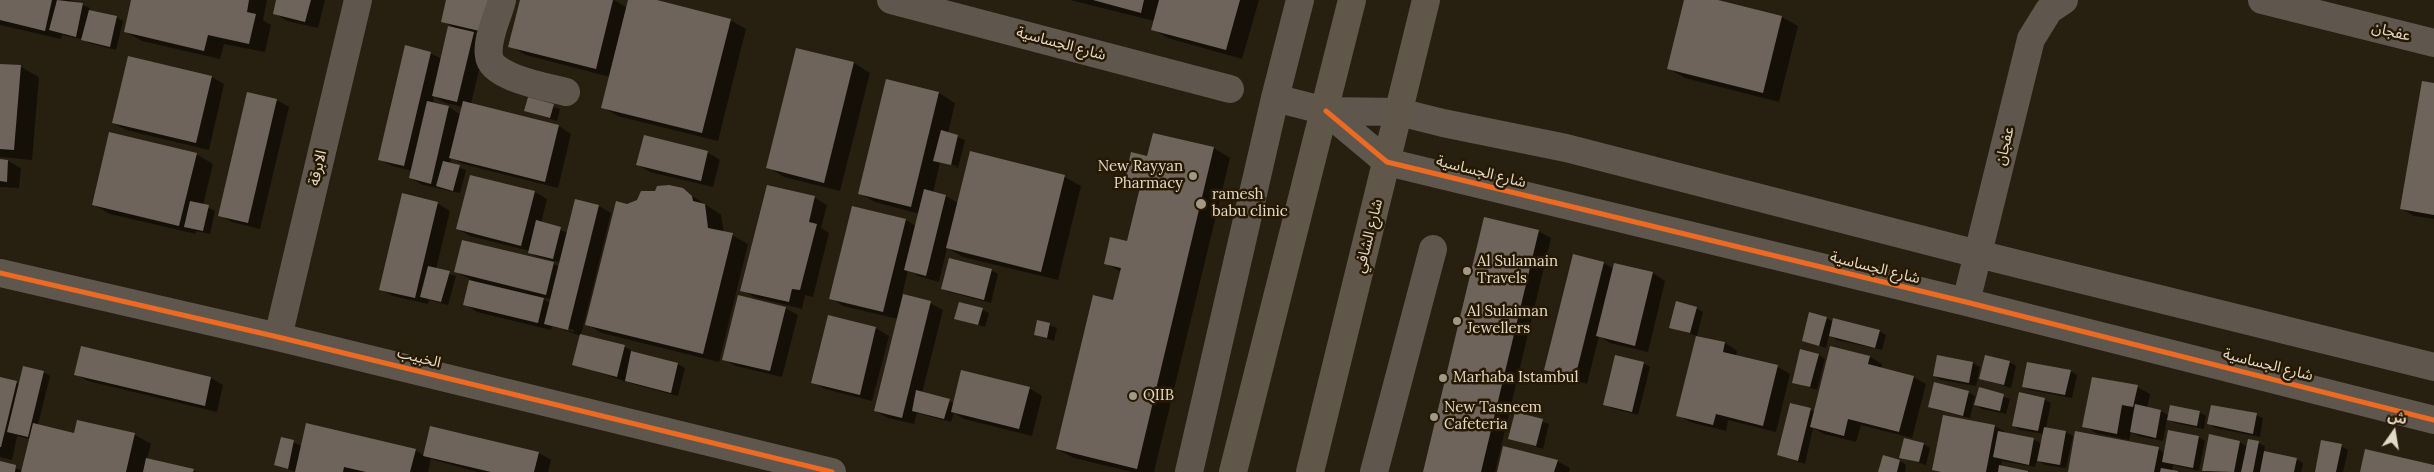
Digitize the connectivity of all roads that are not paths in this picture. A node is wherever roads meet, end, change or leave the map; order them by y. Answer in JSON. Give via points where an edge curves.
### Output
{"nodes":[{"id":1,"x":358,"y":0,"type":"edge"},
{"id":2,"x":502,"y":0,"type":"edge"},
{"id":3,"x":891,"y":0,"type":"edge"},
{"id":4,"x":1300,"y":0,"type":"edge"},
{"id":5,"x":1352,"y":0,"type":"edge"},
{"id":6,"x":1426,"y":0,"type":"edge"},
{"id":7,"x":2064,"y":0,"type":"edge"},
{"id":8,"x":2262,"y":0,"type":"edge"},
{"id":9,"x":2434,"y":43,"type":"edge"},
{"id":10,"x":1230,"y":89,"type":"dead end"},
{"id":11,"x":566,"y":92,"type":"dead end"},
{"id":12,"x":1275,"y":98,"type":"junction"},
{"id":13,"x":1326,"y":111,"type":"junction"},
{"id":14,"x":1400,"y":112,"type":"junction"},
{"id":15,"x":1387,"y":162,"type":"junction"},
{"id":16,"x":1432,"y":249,"type":"dead end"},
{"id":17,"x":1978,"y":254,"type":"junction"},
{"id":18,"x":0,"y":273,"type":"edge"},
{"id":19,"x":1966,"y":302,"type":"junction"},
{"id":20,"x":278,"y":336,"type":"junction"},
{"id":21,"x":2434,"y":367,"type":"edge"},
{"id":22,"x":2434,"y":420,"type":"edge"},
{"id":23,"x":1230,"y":468,"type":"edge"},
{"id":24,"x":832,"y":472,"type":"edge"},
{"id":25,"x":1189,"y":472,"type":"edge"},
{"id":26,"x":1310,"y":472,"type":"edge"},
{"id":27,"x":1374,"y":472,"type":"edge"}],
"edges":[{"from":1,"to":20,"type":"street","name":"الابرقة"},
{"from":2,"to":11,"type":"street","via":[[489,47],[488,58],[494,68],[504,74]]},
{"from":3,"to":10,"type":"street","name":"شارع الجساسية"},
{"from":4,"to":12,"type":"street"},
{"from":5,"to":13,"type":"main road"},
{"from":6,"to":14,"type":"main road","name":"شارع الشافي"},
{"from":7,"to":17,"type":"street","name":"عفجان","via":[[2049,10],[2031,39]]},
{"from":8,"to":9,"type":"street","name":"عفجان"},
{"from":12,"to":13,"type":"street"},
{"from":12,"to":25,"type":"street"},
{"from":13,"to":14,"type":"street"},
{"from":13,"to":15,"type":"street","name":"شارع الجساسية"},
{"from":13,"to":23,"type":"main road"},
{"from":14,"to":15,"type":"main road","name":"شارع الشافي"},
{"from":14,"to":17,"type":"street","via":[[1566,148]]},
{"from":15,"to":19,"type":"street","name":"شارع الجساسية"},
{"from":15,"to":26,"type":"main road","name":"شارع الشافي"},
{"from":16,"to":27,"type":"street"},
{"from":17,"to":19,"type":"street","name":"عفجان"},
{"from":17,"to":21,"type":"street"},
{"from":18,"to":20,"type":"street","name":"الخبيب"},
{"from":19,"to":22,"type":"street","name":"شارع الجساسية"},
{"from":20,"to":24,"type":"street","name":"الخبيب"}]}
